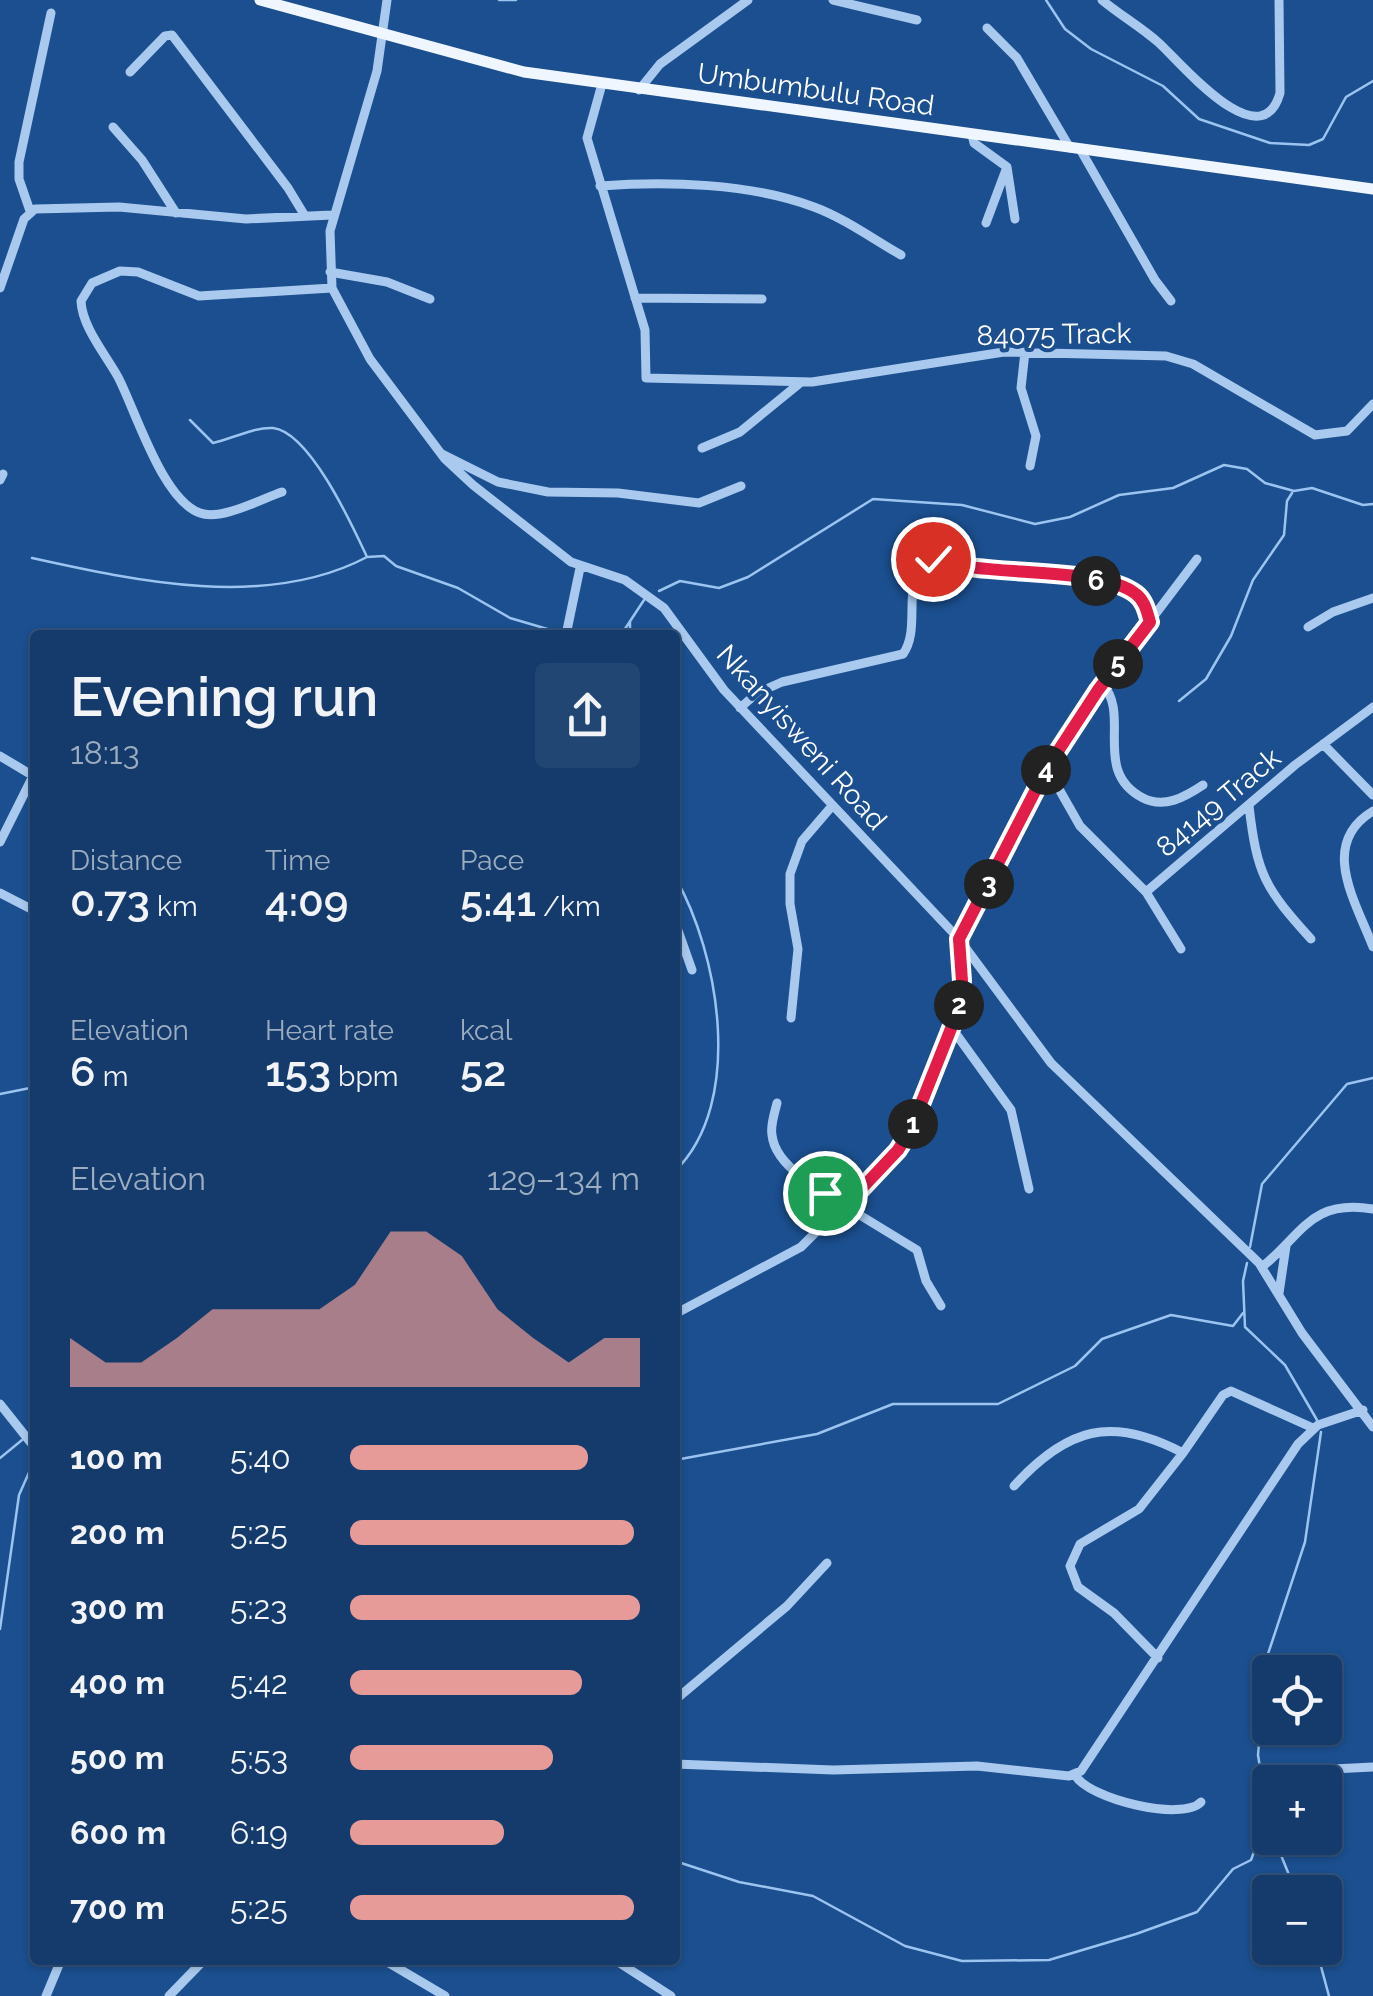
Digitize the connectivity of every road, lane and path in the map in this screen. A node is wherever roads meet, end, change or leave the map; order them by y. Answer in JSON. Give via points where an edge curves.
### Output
{"nodes":[{"id":1,"x":260,"y":0,"type":"edge"},
{"id":2,"x":386,"y":0,"type":"edge"},
{"id":3,"x":748,"y":0,"type":"edge"},
{"id":4,"x":833,"y":0,"type":"edge"},
{"id":5,"x":1102,"y":0,"type":"edge"},
{"id":6,"x":1279,"y":0,"type":"edge"},
{"id":7,"x":51,"y":13,"type":"dead end"},
{"id":8,"x":917,"y":20,"type":"dead end"},
{"id":9,"x":987,"y":28,"type":"dead end"},
{"id":10,"x":384,"y":36,"type":"junction"},
{"id":11,"x":130,"y":72,"type":"dead end"},
{"id":12,"x":602,"y":84,"type":"junction"},
{"id":13,"x":640,"y":90,"type":"junction"},
{"id":14,"x":113,"y":127,"type":"dead end"},
{"id":15,"x":972,"y":135,"type":"junction"},
{"id":16,"x":1075,"y":149,"type":"junction"},
{"id":17,"x":1007,"y":167,"type":"junction"},
{"id":18,"x":600,"y":186,"type":"junction"},
{"id":19,"x":1373,"y":189,"type":"edge"},
{"id":20,"x":30,"y":211,"type":"junction"},
{"id":21,"x":176,"y":213,"type":"junction"},
{"id":22,"x":332,"y":215,"type":"junction"},
{"id":23,"x":305,"y":216,"type":"junction"},
{"id":24,"x":1016,"y":218,"type":"dead end"},
{"id":25,"x":986,"y":222,"type":"dead end"},
{"id":26,"x":901,"y":255,"type":"dead end"},
{"id":27,"x":330,"y":272,"type":"junction"},
{"id":28,"x":0,"y":288,"type":"edge"},
{"id":29,"x":332,"y":288,"type":"junction"},
{"id":30,"x":635,"y":298,"type":"junction"},
{"id":31,"x":762,"y":299,"type":"dead end"},
{"id":32,"x":430,"y":300,"type":"dead end"},
{"id":33,"x":1171,"y":300,"type":"dead end"},
{"id":34,"x":1025,"y":352,"type":"junction"},
{"id":35,"x":800,"y":382,"type":"junction"},
{"id":36,"x":1373,"y":404,"type":"edge"},
{"id":37,"x":702,"y":448,"type":"dead end"},
{"id":38,"x":441,"y":453,"type":"junction"},
{"id":39,"x":1030,"y":466,"type":"dead end"},
{"id":40,"x":741,"y":486,"type":"dead end"},
{"id":41,"x":282,"y":492,"type":"dead end"},
{"id":42,"x":1197,"y":560,"type":"dead end"},
{"id":43,"x":580,"y":568,"type":"junction"},
{"id":44,"x":1373,"y":598,"type":"edge"},
{"id":45,"x":1150,"y":622,"type":"junction"},
{"id":46,"x":1308,"y":627,"type":"dead end"},
{"id":47,"x":567,"y":630,"type":"edge"},
{"id":48,"x":679,"y":630,"type":"edge"},
{"id":49,"x":680,"y":631,"type":"edge"},
{"id":50,"x":1102,"y":684,"type":"junction"},
{"id":51,"x":1373,"y":707,"type":"edge"},
{"id":52,"x":740,"y":708,"type":"junction"},
{"id":53,"x":1323,"y":744,"type":"junction"},
{"id":54,"x":0,"y":756,"type":"edge"},
{"id":55,"x":1047,"y":768,"type":"junction"},
{"id":56,"x":30,"y":774,"type":"edge"},
{"id":57,"x":30,"y":784,"type":"edge"},
{"id":58,"x":1202,"y":786,"type":"dead end"},
{"id":59,"x":1373,"y":796,"type":"edge"},
{"id":60,"x":832,"y":806,"type":"junction"},
{"id":61,"x":1249,"y":806,"type":"junction"},
{"id":62,"x":1373,"y":811,"type":"edge"},
{"id":63,"x":0,"y":842,"type":"edge"},
{"id":64,"x":1146,"y":892,"type":"junction"},
{"id":65,"x":0,"y":893,"type":"edge"},
{"id":66,"x":30,"y":908,"type":"edge"},
{"id":67,"x":680,"y":936,"type":"edge"},
{"id":68,"x":959,"y":939,"type":"junction"},
{"id":69,"x":1311,"y":939,"type":"dead end"},
{"id":70,"x":1373,"y":947,"type":"edge"},
{"id":71,"x":1180,"y":949,"type":"dead end"},
{"id":72,"x":692,"y":970,"type":"dead end"},
{"id":73,"x":791,"y":1018,"type":"dead end"},
{"id":74,"x":951,"y":1027,"type":"junction"},
{"id":75,"x":778,"y":1102,"type":"dead end"},
{"id":76,"x":1029,"y":1189,"type":"dead end"},
{"id":77,"x":847,"y":1204,"type":"junction"},
{"id":78,"x":1373,"y":1209,"type":"edge"},
{"id":79,"x":1286,"y":1242,"type":"junction"},
{"id":80,"x":1262,"y":1267,"type":"junction"},
{"id":81,"x":1279,"y":1293,"type":"junction"},
{"id":82,"x":941,"y":1306,"type":"dead end"},
{"id":83,"x":680,"y":1311,"type":"edge"},
{"id":84,"x":0,"y":1404,"type":"edge"},
{"id":85,"x":1363,"y":1410,"type":"junction"},
{"id":86,"x":1373,"y":1427,"type":"edge"},
{"id":87,"x":1313,"y":1428,"type":"junction"},
{"id":88,"x":30,"y":1442,"type":"edge"},
{"id":89,"x":1183,"y":1453,"type":"junction"},
{"id":90,"x":1014,"y":1486,"type":"dead end"},
{"id":91,"x":826,"y":1563,"type":"dead end"},
{"id":92,"x":1158,"y":1658,"type":"junction"},
{"id":93,"x":680,"y":1696,"type":"edge"},
{"id":94,"x":680,"y":1764,"type":"edge"},
{"id":95,"x":1373,"y":1767,"type":"edge"},
{"id":96,"x":1342,"y":1769,"type":"edge"},
{"id":97,"x":1075,"y":1774,"type":"junction"},
{"id":98,"x":1201,"y":1802,"type":"dead end"},
{"id":99,"x":59,"y":1965,"type":"edge"},
{"id":100,"x":199,"y":1965,"type":"edge"},
{"id":101,"x":391,"y":1965,"type":"edge"},
{"id":102,"x":623,"y":1965,"type":"edge"},
{"id":103,"x":431,"y":1992,"type":"edge"},
{"id":104,"x":46,"y":1996,"type":"edge"},
{"id":105,"x":170,"y":1996,"type":"edge"},
{"id":106,"x":445,"y":1996,"type":"edge"},
{"id":107,"x":671,"y":1996,"type":"edge"}],
"edges":[{"from":1,"to":10,"type":"main road","name":"Umbumbulu Road"},
{"from":2,"to":10,"type":"street","name":"Nkanyisweni Road"},
{"from":3,"to":13,"type":"street","via":[[660,64]]},
{"from":4,"to":8,"type":"street"},
{"from":5,"to":6,"type":"street","via":[[1159,43],[1208,94],[1250,113],[1270,110],[1280,93]]},
{"from":7,"to":20,"type":"street","via":[[19,162]]},
{"from":9,"to":16,"type":"street","via":[[1017,58]]},
{"from":10,"to":12,"type":"main road","name":"Umbumbulu Road","via":[[524,72]]},
{"from":10,"to":22,"type":"street","name":"Nkanyisweni Road","via":[[364,123]]},
{"from":11,"to":23,"type":"street","via":[[172,36]]},
{"from":12,"to":13,"type":"main road","name":"Umbumbulu Road"},
{"from":12,"to":18,"type":"street","via":[[587,138]]},
{"from":13,"to":15,"type":"main road","name":"Umbumbulu Road"},
{"from":14,"to":21,"type":"street"},
{"from":15,"to":16,"type":"main road","name":"Umbumbulu Road"},
{"from":15,"to":17,"type":"street","via":[[974,144]]},
{"from":16,"to":19,"type":"main road","name":"Umbumbulu Road"},
{"from":16,"to":33,"type":"street"},
{"from":17,"to":24,"type":"street"},
{"from":17,"to":25,"type":"street"},
{"from":18,"to":26,"type":"street","via":[[686,184],[809,205]]},
{"from":18,"to":30,"type":"street"},
{"from":20,"to":21,"type":"street","via":[[118,207]]},
{"from":20,"to":28,"type":"street"},
{"from":21,"to":23,"type":"street"},
{"from":22,"to":23,"type":"street"},
{"from":22,"to":27,"type":"street","name":"Nkanyisweni Road"},
{"from":27,"to":29,"type":"street","name":"Nkanyisweni Road"},
{"from":27,"to":32,"type":"street","via":[[387,282]]},
{"from":29,"to":38,"type":"street","name":"Nkanyisweni Road","via":[[370,359]]},
{"from":29,"to":41,"type":"street","via":[[199,296],[120,271],[92,283],[81,301],[141,438],[190,506],[208,514]]},
{"from":30,"to":31,"type":"street"},
{"from":30,"to":35,"type":"street","name":"84075 Track","via":[[646,341],[646,378]]},
{"from":34,"to":35,"type":"street","name":"84075 Track"},
{"from":34,"to":36,"type":"street","name":"84075 Track","via":[[1178,358],[1315,435],[1347,431]]},
{"from":34,"to":39,"type":"street","via":[[1021,388],[1036,436]]},
{"from":35,"to":37,"type":"street","via":[[740,432]]},
{"from":38,"to":40,"type":"street","via":[[498,482],[548,492],[699,503]]},
{"from":38,"to":43,"type":"street","name":"Nkanyisweni Road"},
{"from":42,"to":45,"type":"street"},
{"from":43,"to":47,"type":"street"},
{"from":43,"to":48,"type":"street","name":"Nkanyisweni Road","via":[[625,580],[656,600]]},
{"from":44,"to":46,"type":"street"},
{"from":45,"to":50,"type":"street"},
{"from":45,"to":52,"type":"street","via":[[1142,600],[1116,585],[927,560],[915,578],[904,654],[782,682]]},
{"from":49,"to":52,"type":"street","name":"Nkanyisweni Road"},
{"from":50,"to":55,"type":"street"},
{"from":50,"to":58,"type":"street","via":[[1110,696],[1117,770],[1125,785],[1154,802]]},
{"from":51,"to":53,"type":"street","name":"84149 Track"},
{"from":52,"to":60,"type":"street","name":"Nkanyisweni Road"},
{"from":53,"to":59,"type":"street"},
{"from":53,"to":61,"type":"street","name":"84149 Track"},
{"from":54,"to":56,"type":"street"},
{"from":55,"to":64,"type":"street","via":[[1080,826]]},
{"from":55,"to":68,"type":"street"},
{"from":57,"to":63,"type":"street"},
{"from":60,"to":68,"type":"street","name":"Nkanyisweni Road"},
{"from":60,"to":73,"type":"street","via":[[802,840],[790,874],[798,948]]},
{"from":61,"to":64,"type":"street","name":"84149 Track"},
{"from":61,"to":69,"type":"street","via":[[1266,885]]},
{"from":62,"to":70,"type":"street","via":[[1350,830],[1343,862]]},
{"from":64,"to":71,"type":"street","name":"84149 Track"},
{"from":65,"to":66,"type":"street"},
{"from":67,"to":72,"type":"street"},
{"from":68,"to":74,"type":"street","via":[[961,995]]},
{"from":68,"to":80,"type":"street","name":"Nkanyisweni Road","via":[[1051,1063]]},
{"from":74,"to":76,"type":"street","via":[[1011,1110]]},
{"from":74,"to":77,"type":"street","via":[[905,1140]]},
{"from":75,"to":77,"type":"street","via":[[771,1130],[776,1147],[808,1180]]},
{"from":77,"to":82,"type":"street","via":[[914,1247]]},
{"from":77,"to":83,"type":"street","via":[[789,1256]]},
{"from":78,"to":79,"type":"street","via":[[1346,1206],[1320,1214]]},
{"from":79,"to":80,"type":"street"},
{"from":79,"to":81,"type":"street"},
{"from":80,"to":81,"type":"street","name":"Nkanyisweni Road"},
{"from":81,"to":85,"type":"street","name":"Nkanyisweni Road"},
{"from":84,"to":88,"type":"street"},
{"from":85,"to":86,"type":"street","name":"Nkanyisweni Road"},
{"from":85,"to":87,"type":"street"},
{"from":87,"to":89,"type":"street","via":[[1231,1391]]},
{"from":87,"to":92,"type":"street"},
{"from":89,"to":90,"type":"street","via":[[1138,1434],[1092,1432],[1060,1444]]},
{"from":89,"to":92,"type":"street","via":[[1139,1509],[1080,1544],[1070,1566],[1078,1587]]},
{"from":91,"to":93,"type":"street","via":[[788,1606]]},
{"from":92,"to":97,"type":"street","via":[[1097,1754]]},
{"from":94,"to":97,"type":"street","via":[[978,1766]]},
{"from":95,"to":96,"type":"street"},
{"from":97,"to":98,"type":"street","via":[[1088,1789],[1132,1804],[1185,1810]]},
{"from":99,"to":104,"type":"street"},
{"from":100,"to":105,"type":"street"},
{"from":101,"to":103,"type":"street"},
{"from":102,"to":107,"type":"street"},
{"from":103,"to":106,"type":"street"}]}
